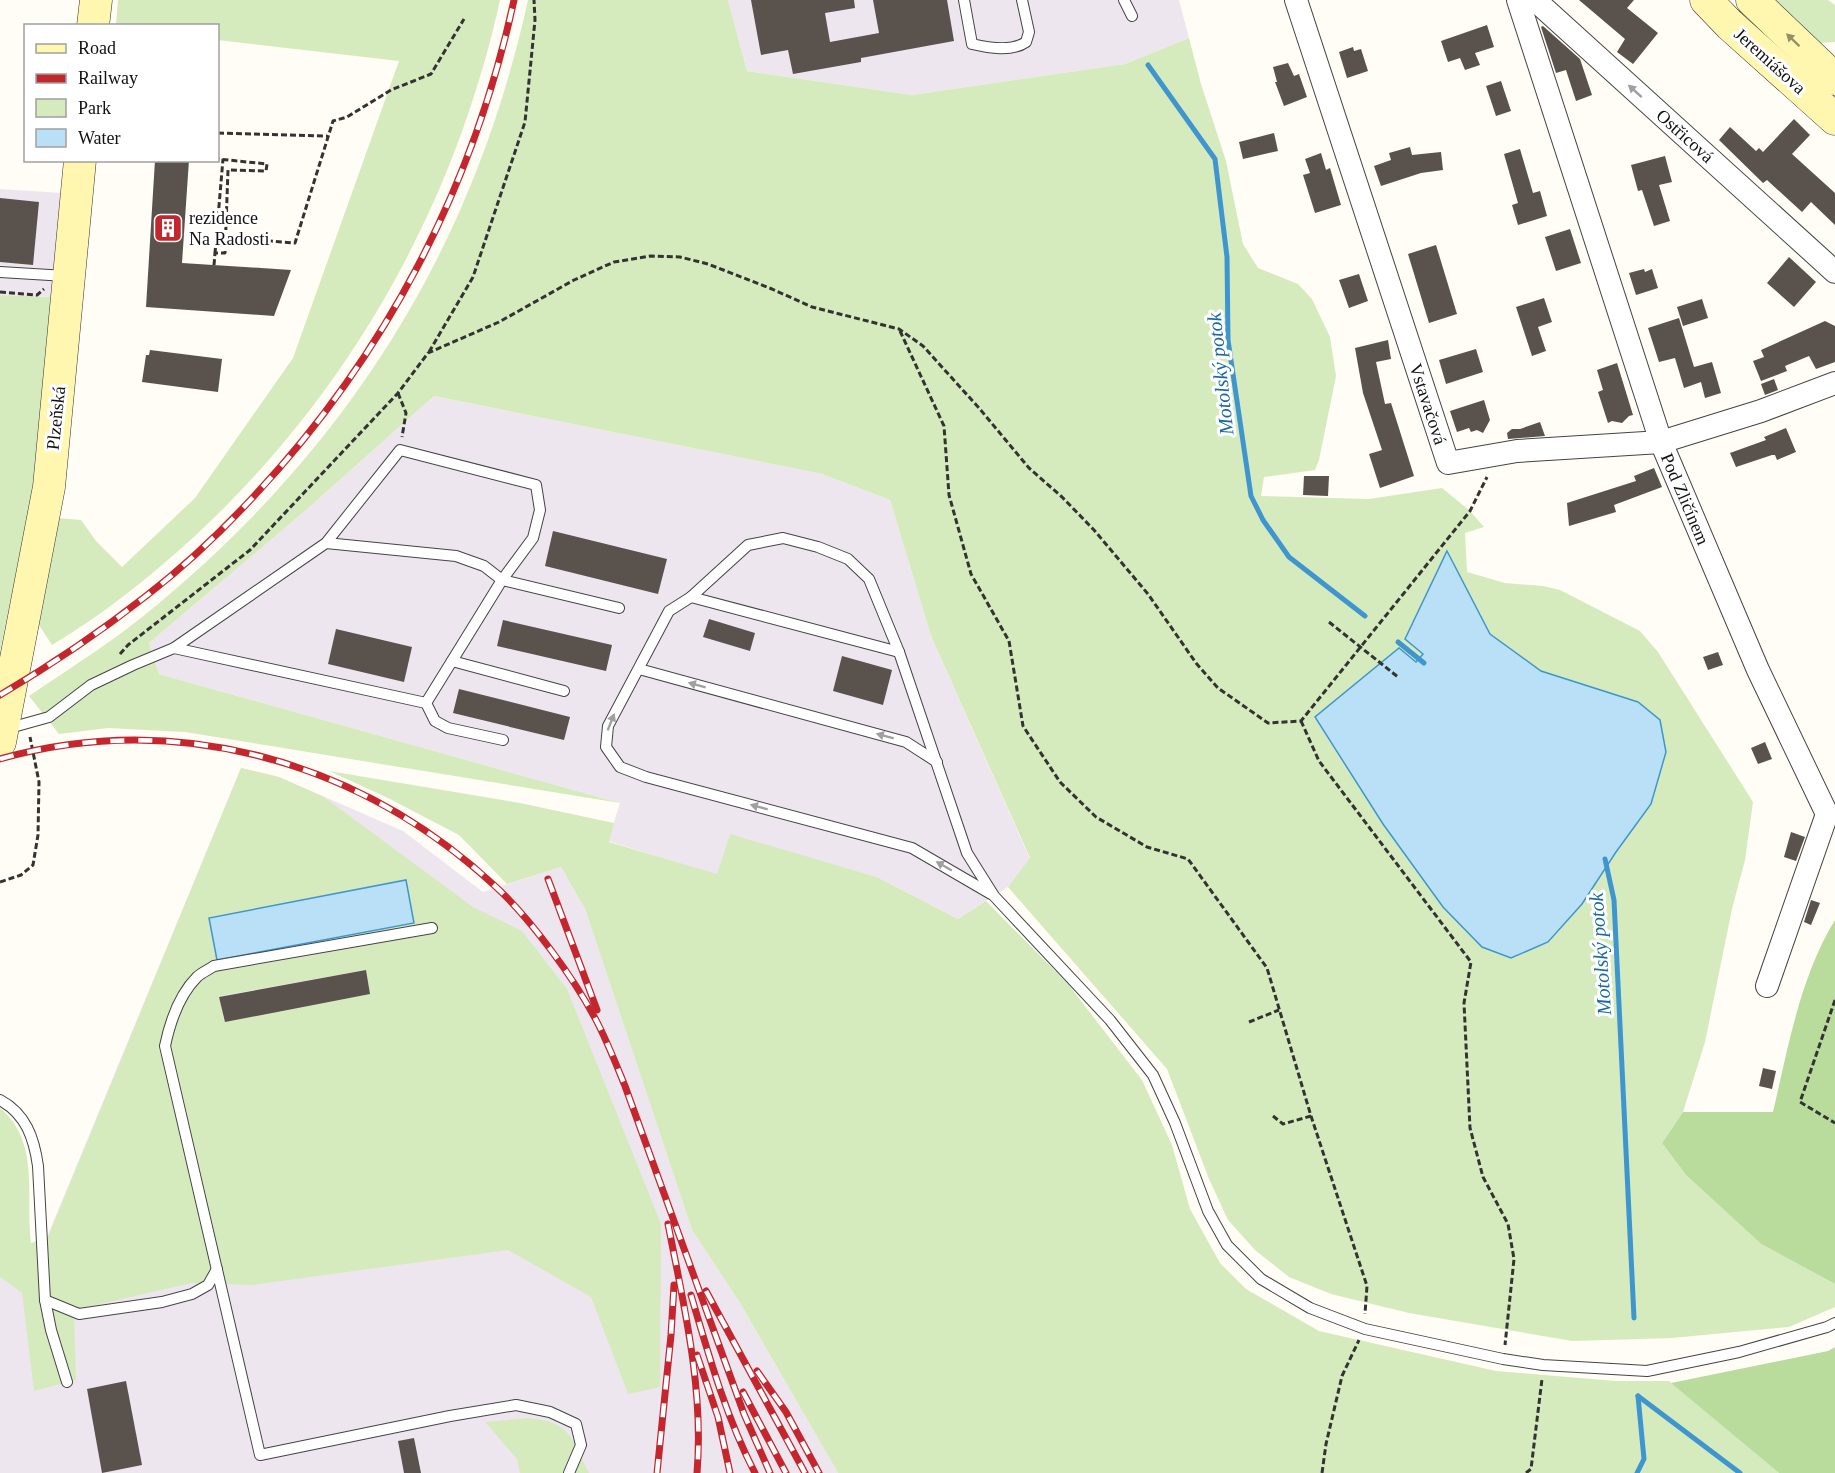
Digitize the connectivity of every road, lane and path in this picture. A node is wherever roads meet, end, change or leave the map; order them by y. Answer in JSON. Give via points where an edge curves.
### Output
{"nodes":[{"id":1,"x":96,"y":0,"type":"edge"},
{"id":2,"x":534,"y":0,"type":"edge"},
{"id":3,"x":964,"y":0,"type":"edge"},
{"id":4,"x":1023,"y":0,"type":"edge"},
{"id":5,"x":1124,"y":0,"type":"edge"},
{"id":6,"x":1296,"y":0,"type":"edge"},
{"id":7,"x":1518,"y":0,"type":"edge"},
{"id":8,"x":1535,"y":0,"type":"edge"},
{"id":9,"x":1706,"y":0,"type":"edge"},
{"id":10,"x":1752,"y":0,"type":"edge"},
{"id":11,"x":1131,"y":15,"type":"dead end"},
{"id":12,"x":464,"y":19,"type":"dead end"},
{"id":13,"x":93,"y":24,"type":"edge"},
{"id":14,"x":1835,"y":79,"type":"edge"},
{"id":15,"x":1835,"y":119,"type":"edge"},
{"id":16,"x":219,"y":133,"type":"edge"},
{"id":17,"x":327,"y":136,"type":"junction"},
{"id":18,"x":219,"y":159,"type":"edge"},
{"id":19,"x":223,"y":159,"type":"junction"},
{"id":20,"x":80,"y":162,"type":"edge"},
{"id":21,"x":231,"y":238,"type":"dead end"},
{"id":22,"x":215,"y":253,"type":"junction"},
{"id":23,"x":214,"y":265,"type":"dead end"},
{"id":24,"x":0,"y":272,"type":"edge"},
{"id":25,"x":1835,"y":272,"type":"edge"},
{"id":26,"x":69,"y":276,"type":"junction"},
{"id":27,"x":899,"y":329,"type":"junction"},
{"id":28,"x":428,"y":353,"type":"junction"},
{"id":29,"x":1835,"y":383,"type":"edge"},
{"id":30,"x":399,"y":393,"type":"junction"},
{"id":31,"x":1661,"y":442,"type":"junction"},
{"id":32,"x":400,"y":450,"type":"junction"},
{"id":33,"x":1499,"y":454,"type":"junction"},
{"id":34,"x":326,"y":543,"type":"junction"},
{"id":35,"x":502,"y":580,"type":"junction"},
{"id":36,"x":691,"y":597,"type":"junction"},
{"id":37,"x":619,"y":608,"type":"dead end"},
{"id":38,"x":1329,"y":622,"type":"dead end"},
{"id":39,"x":174,"y":648,"type":"junction"},
{"id":40,"x":1360,"y":648,"type":"junction"},
{"id":41,"x":899,"y":652,"type":"junction"},
{"id":42,"x":120,"y":654,"type":"dead end"},
{"id":43,"x":452,"y":661,"type":"junction"},
{"id":44,"x":639,"y":669,"type":"junction"},
{"id":45,"x":1398,"y":677,"type":"dead end"},
{"id":46,"x":564,"y":691,"type":"dead end"},
{"id":47,"x":426,"y":703,"type":"junction"},
{"id":48,"x":1301,"y":722,"type":"junction"},
{"id":49,"x":10,"y":731,"type":"edge"},
{"id":50,"x":503,"y":740,"type":"dead end"},
{"id":51,"x":937,"y":762,"type":"junction"},
{"id":52,"x":0,"y":882,"type":"edge"},
{"id":53,"x":994,"y":896,"type":"junction"},
{"id":54,"x":432,"y":928,"type":"dead end"},
{"id":55,"x":1767,"y":986,"type":"dead end"},
{"id":56,"x":1835,"y":1000,"type":"edge"},
{"id":57,"x":1280,"y":1010,"type":"junction"},
{"id":58,"x":1249,"y":1022,"type":"dead end"},
{"id":59,"x":0,"y":1100,"type":"edge"},
{"id":60,"x":1273,"y":1116,"type":"dead end"},
{"id":61,"x":1311,"y":1116,"type":"junction"},
{"id":62,"x":1835,"y":1123,"type":"edge"},
{"id":63,"x":217,"y":1269,"type":"junction"},
{"id":64,"x":45,"y":1300,"type":"junction"},
{"id":65,"x":1835,"y":1323,"type":"edge"},
{"id":66,"x":1365,"y":1329,"type":"junction"},
{"id":67,"x":1503,"y":1359,"type":"junction"},
{"id":68,"x":1543,"y":1365,"type":"junction"},
{"id":69,"x":67,"y":1382,"type":"dead end"},
{"id":70,"x":569,"y":1473,"type":"edge"},
{"id":71,"x":1322,"y":1473,"type":"edge"},
{"id":72,"x":1526,"y":1473,"type":"edge"}],
"edges":[{"from":1,"to":13,"type":"main road"},
{"from":2,"to":28,"type":"path","via":[[525,122],[473,277]]},
{"from":3,"to":4,"type":"lane","via":[[972,44],[986,47],[1018,47],[1026,42],[1029,32]]},
{"from":5,"to":11,"type":"lane"},
{"from":6,"to":33,"type":"street","name":"Vstavačová","via":[[1448,463]]},
{"from":7,"to":31,"type":"street","name":"Pod Zličínem"},
{"from":25,"to":8,"type":"street","name":"Ostřicová","one_way":true},
{"from":9,"to":15,"type":"main road","name":"Jeremiášova"},
{"from":14,"to":10,"type":"main road","name":"Jeremiášova","one_way":true},
{"from":12,"to":17,"type":"path","via":[[431,74],[333,121]]},
{"from":16,"to":17,"type":"path"},
{"from":17,"to":21,"type":"path","via":[[295,243]]},
{"from":18,"to":19,"type":"path"},
{"from":19,"to":22,"type":"path"},
{"from":19,"to":22,"type":"path","via":[[267,164],[266,171],[228,170],[225,253]]},
{"from":20,"to":26,"type":"main road","name":"Plzeňská"},
{"from":22,"to":23,"type":"path"},
{"from":24,"to":26,"type":"lane"},
{"from":26,"to":49,"type":"main road","name":"Plzeňská","via":[[49,487],[14,672]]},
{"from":27,"to":28,"type":"path","via":[[812,307],[708,264],[680,257],[651,256],[614,262],[499,322]]},
{"from":27,"to":48,"type":"path","via":[[923,346],[1029,468],[1094,530],[1218,687],[1268,723]]},
{"from":27,"to":57,"type":"path","via":[[944,426],[949,495],[971,574],[1009,641],[1023,726],[1060,782],[1096,817],[1147,847],[1188,859],[1267,968]]},
{"from":28,"to":30,"type":"path"},
{"from":29,"to":31,"type":"street","name":"Vstavačová"},
{"from":30,"to":32,"type":"path","via":[[406,413]]},
{"from":30,"to":42,"type":"path","via":[[250,550]]},
{"from":31,"to":33,"type":"street","name":"Vstavačová"},
{"from":31,"to":55,"type":"street","name":"Pod Zličínem","via":[[1758,670],[1827,814]]},
{"from":32,"to":34,"type":"lane"},
{"from":32,"to":35,"type":"lane","via":[[536,485],[540,510],[533,538]]},
{"from":33,"to":40,"type":"path","via":[[1470,512]]},
{"from":34,"to":35,"type":"lane","via":[[456,556],[484,566]]},
{"from":34,"to":39,"type":"lane"},
{"from":35,"to":37,"type":"lane"},
{"from":35,"to":43,"type":"lane"},
{"from":36,"to":41,"type":"lane"},
{"from":36,"to":41,"type":"lane","via":[[748,545],[783,538],[818,547],[848,559],[869,579]]},
{"from":36,"to":44,"type":"lane","via":[[669,611]]},
{"from":38,"to":40,"type":"path"},
{"from":39,"to":47,"type":"lane"},
{"from":39,"to":49,"type":"lane","via":[[91,686],[49,717]]},
{"from":40,"to":45,"type":"path"},
{"from":40,"to":48,"type":"path"},
{"from":41,"to":51,"type":"lane"},
{"from":43,"to":46,"type":"lane"},
{"from":43,"to":47,"type":"lane"},
{"from":51,"to":44,"type":"lane","one_way":true,"via":[[906,742]]},
{"from":53,"to":44,"type":"lane","one_way":true,"via":[[912,848],[620,767],[606,747],[608,726]]},
{"from":47,"to":50,"type":"lane","via":[[435,721],[448,728]]},
{"from":48,"to":67,"type":"path","via":[[1319,761],[1471,962],[1464,1003],[1470,1128],[1482,1177],[1508,1224],[1514,1259]]},
{"from":49,"to":52,"type":"path","via":[[38,774],[38,835],[33,865],[21,875]]},
{"from":51,"to":53,"type":"lane","via":[[967,852]]},
{"from":53,"to":66,"type":"lane","via":[[1110,1020],[1152,1075],[1208,1211],[1227,1245],[1261,1279],[1310,1308]]},
{"from":54,"to":63,"type":"lane","via":[[214,966],[197,976],[181,999],[165,1046]]},
{"from":56,"to":62,"type":"path","via":[[1800,1102]]},
{"from":57,"to":58,"type":"path"},
{"from":57,"to":61,"type":"path"},
{"from":59,"to":64,"type":"lane","via":[[20,1115],[35,1144]]},
{"from":60,"to":61,"type":"path","via":[[1283,1124]]},
{"from":61,"to":66,"type":"path","via":[[1367,1286]]},
{"from":63,"to":64,"type":"lane","via":[[208,1285],[162,1302],[79,1314]]},
{"from":63,"to":70,"type":"lane","via":[[260,1455],[516,1405],[550,1412],[576,1424],[581,1445]]},
{"from":64,"to":69,"type":"lane"},
{"from":65,"to":68,"type":"lane","via":[[1738,1352],[1647,1371]]},
{"from":66,"to":67,"type":"lane"},
{"from":66,"to":71,"type":"path","via":[[1342,1376]]},
{"from":67,"to":68,"type":"lane"},
{"from":68,"to":72,"type":"path","via":[[1532,1469]]}]}
